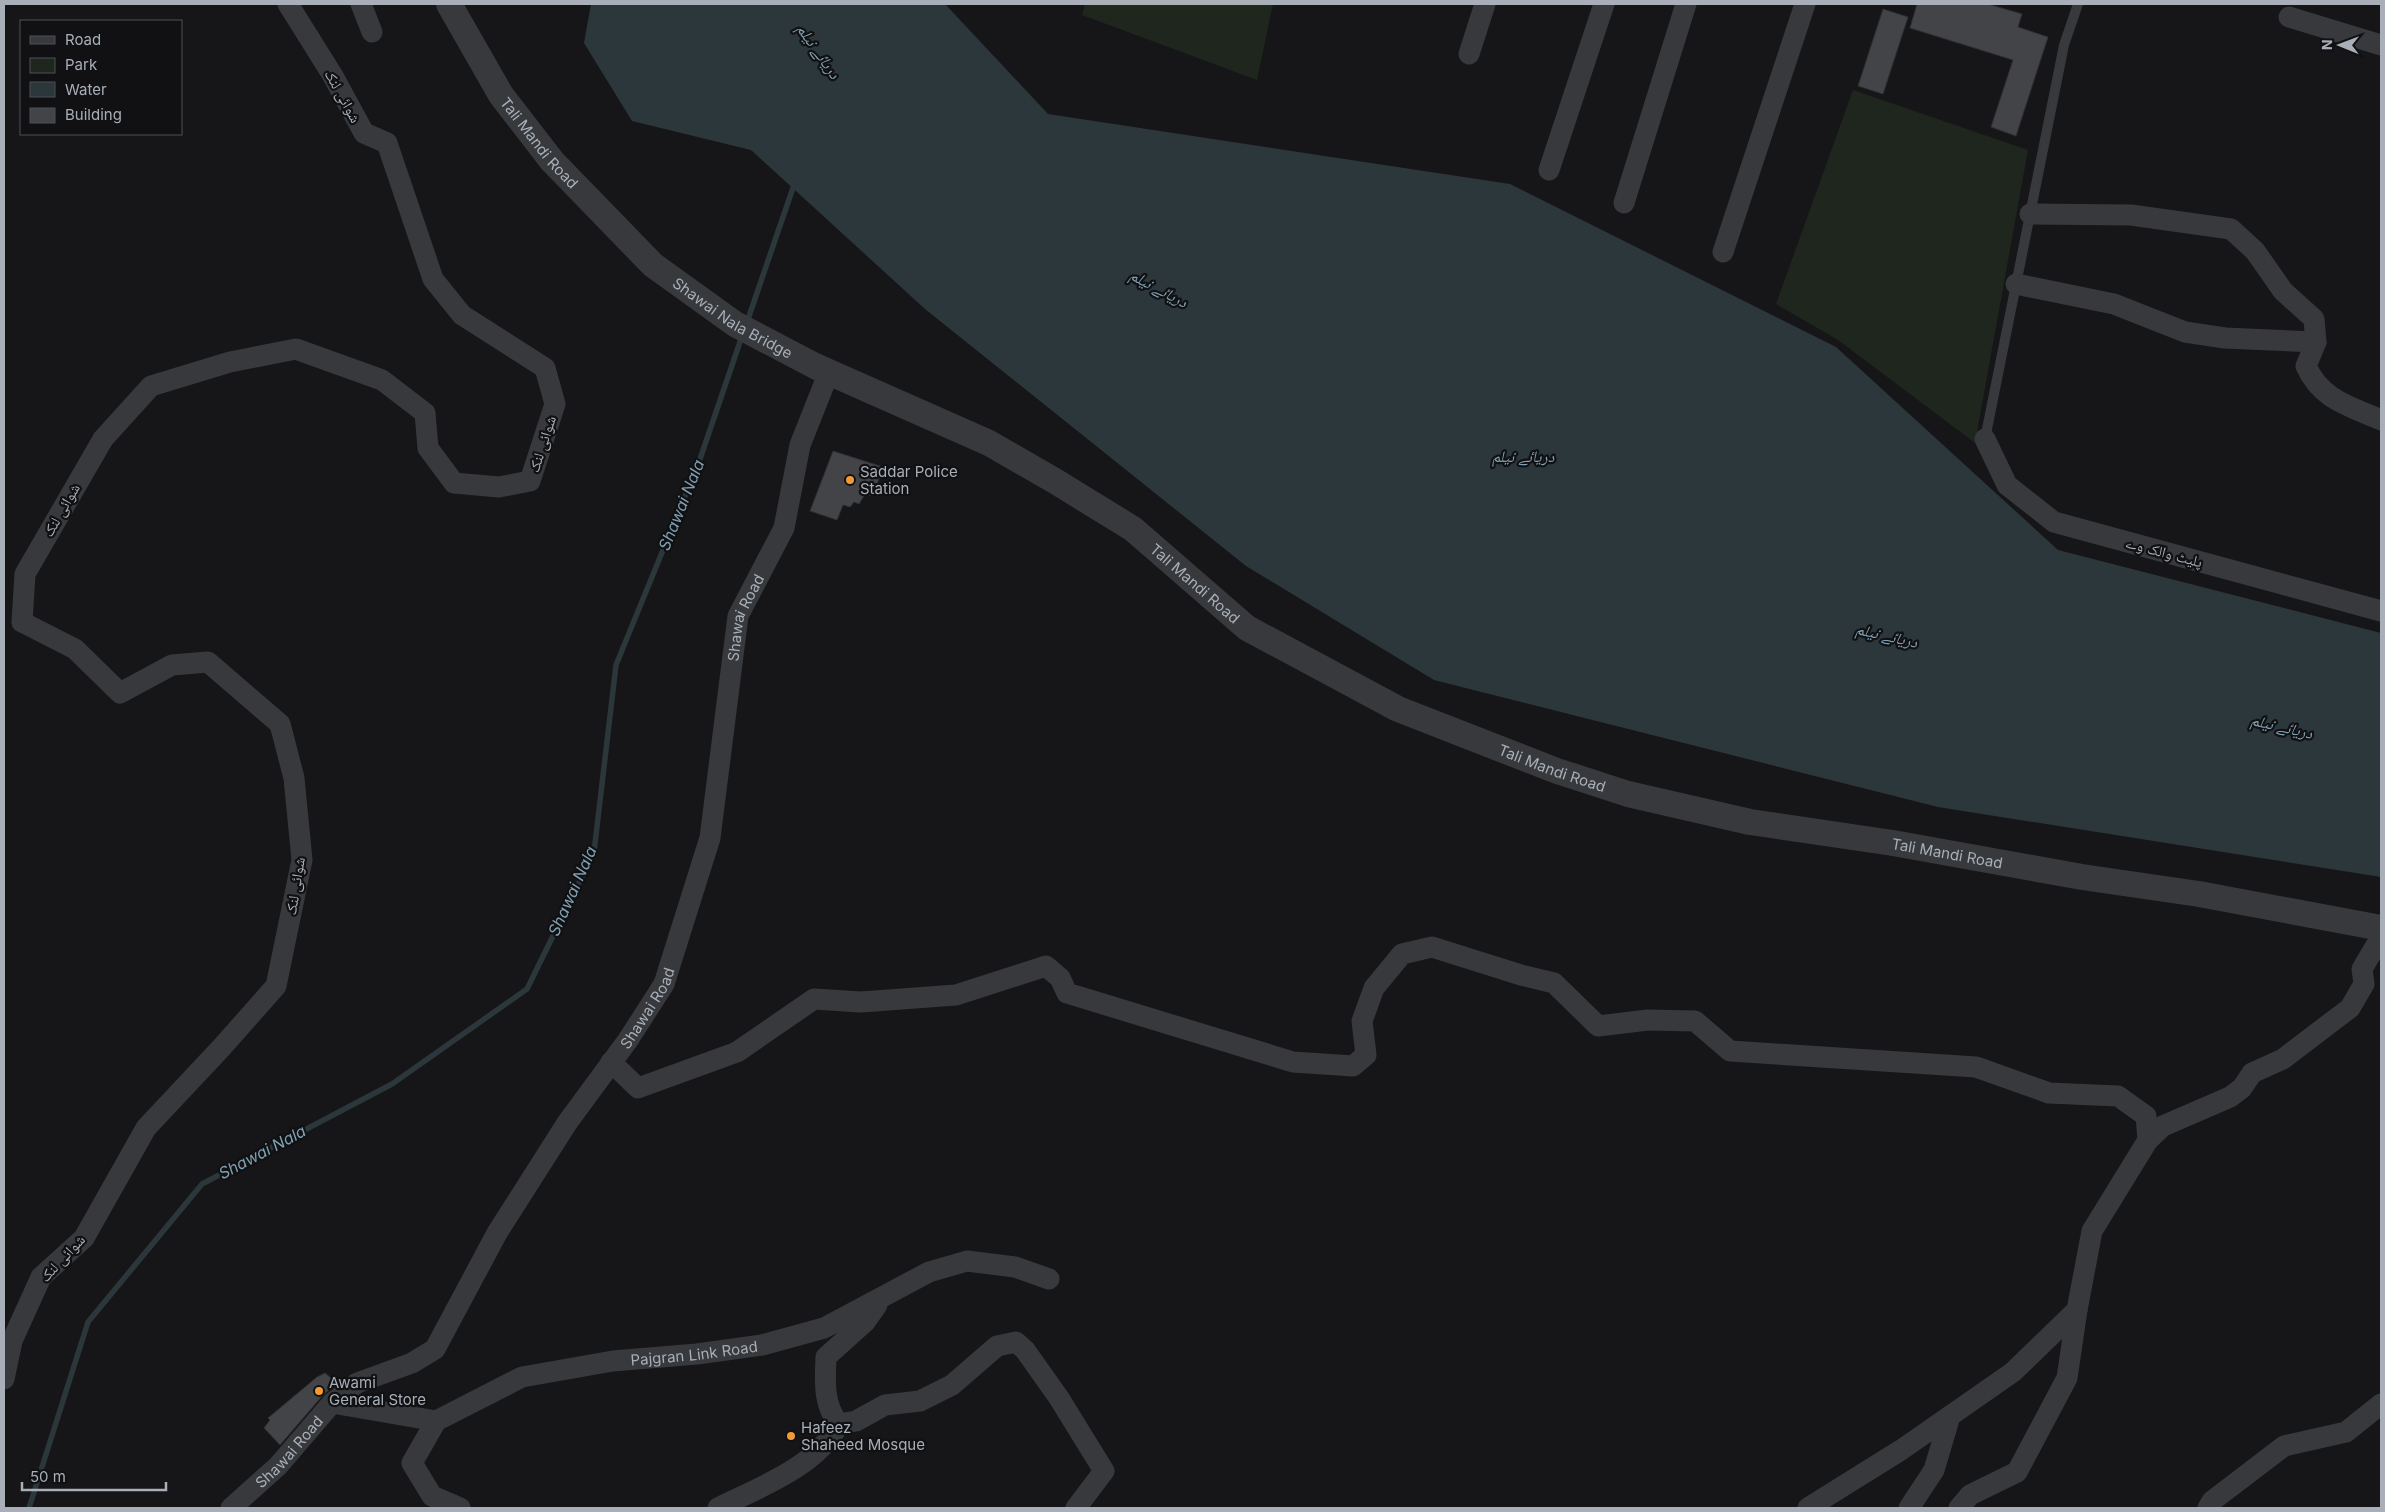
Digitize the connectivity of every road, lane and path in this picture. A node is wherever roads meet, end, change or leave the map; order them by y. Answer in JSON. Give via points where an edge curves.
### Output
{"nodes":[{"id":1,"x":288,"y":4,"type":"edge"},
{"id":2,"x":361,"y":4,"type":"edge"},
{"id":3,"x":449,"y":4,"type":"edge"},
{"id":4,"x":1485,"y":4,"type":"edge"},
{"id":5,"x":1604,"y":4,"type":"edge"},
{"id":6,"x":1686,"y":4,"type":"edge"},
{"id":7,"x":1805,"y":4,"type":"edge"},
{"id":8,"x":2078,"y":4,"type":"edge"},
{"id":9,"x":2289,"y":17,"type":"dead end"},
{"id":10,"x":372,"y":32,"type":"dead end"},
{"id":11,"x":2381,"y":44,"type":"edge"},
{"id":12,"x":1469,"y":54,"type":"dead end"},
{"id":13,"x":1549,"y":170,"type":"dead end"},
{"id":14,"x":1624,"y":202,"type":"dead end"},
{"id":15,"x":2030,"y":214,"type":"junction"},
{"id":16,"x":1723,"y":252,"type":"dead end"},
{"id":17,"x":653,"y":265,"type":"joint"},
{"id":18,"x":2016,"y":284,"type":"junction"},
{"id":19,"x":2316,"y":342,"type":"junction"},
{"id":20,"x":822,"y":369,"type":"junction"},
{"id":21,"x":2381,"y":420,"type":"edge"},
{"id":22,"x":1985,"y":439,"type":"joint"},
{"id":23,"x":13,"y":597,"type":"edge"},
{"id":24,"x":2381,"y":611,"type":"edge"},
{"id":25,"x":2381,"y":928,"type":"edge"},
{"id":26,"x":2381,"y":941,"type":"edge"},
{"id":27,"x":611,"y":1062,"type":"junction"},
{"id":28,"x":2148,"y":1140,"type":"junction"},
{"id":29,"x":1048,"y":1279,"type":"dead end"},
{"id":30,"x":881,"y":1298,"type":"junction"},
{"id":31,"x":2077,"y":1310,"type":"junction"},
{"id":32,"x":4,"y":1379,"type":"edge"},
{"id":33,"x":332,"y":1403,"type":"junction"},
{"id":34,"x":2381,"y":1404,"type":"edge"},
{"id":35,"x":1950,"y":1416,"type":"junction"},
{"id":36,"x":436,"y":1421,"type":"junction"},
{"id":37,"x":839,"y":1424,"type":"junction"},
{"id":38,"x":231,"y":1508,"type":"edge"},
{"id":39,"x":460,"y":1508,"type":"edge"},
{"id":40,"x":718,"y":1508,"type":"edge"},
{"id":41,"x":1076,"y":1508,"type":"edge"},
{"id":42,"x":1808,"y":1508,"type":"edge"},
{"id":43,"x":1910,"y":1508,"type":"edge"},
{"id":44,"x":1959,"y":1508,"type":"edge"},
{"id":45,"x":2208,"y":1508,"type":"edge"}],
"edges":[{"from":1,"to":23,"type":"street","name":"شوائی لنک","via":[[364,133],[387,143],[433,279],[462,315],[545,368],[555,404],[530,481],[499,487],[454,484],[428,448],[425,413],[382,380],[296,349],[230,362],[151,386],[103,439]]},
{"from":2,"to":10,"type":"street"},
{"from":3,"to":17,"type":"street","name":"Tali Mandi Road","via":[[501,95],[552,161]]},
{"from":4,"to":12,"type":"street"},
{"from":5,"to":13,"type":"street"},
{"from":6,"to":14,"type":"street"},
{"from":7,"to":16,"type":"street"},
{"from":8,"to":15,"type":"lane","via":[[2064,45]]},
{"from":9,"to":11,"type":"street"},
{"from":15,"to":18,"type":"lane"},
{"from":15,"to":19,"type":"street","via":[[2131,215],[2230,229],[2255,251],[2282,291],[2314,319]]},
{"from":17,"to":20,"type":"street","name":"Shawai Nala Bridge","via":[[735,324]]},
{"from":18,"to":19,"type":"street","via":[[2114,304],[2185,332],[2225,338]]},
{"from":18,"to":22,"type":"lane"},
{"from":19,"to":21,"type":"street","via":[[2306,366],[2313,382],[2341,404]]},
{"from":20,"to":25,"type":"street","name":"Tali Mandi Road","via":[[989,444],[1055,481],[1133,529],[1247,628],[1314,665],[1398,709],[1557,771],[1628,794],[1750,822],[2199,894]]},
{"from":20,"to":27,"type":"street","name":"Shawai Road","via":[[800,446],[784,528],[738,616],[710,838],[694,894],[664,984]]},
{"from":22,"to":24,"type":"street","name":"پلیٹ والک وے","via":[[2007,485],[2054,522]]},
{"from":23,"to":32,"type":"street","name":"شوائی لنک","via":[[22,622],[75,649],[120,693],[172,665],[208,662],[280,724],[294,778],[302,860],[276,986],[146,1128],[84,1238],[41,1277],[12,1341]]},
{"from":26,"to":28,"type":"street","via":[[2362,969],[2364,984],[2350,1008],[2282,1059],[2252,1073],[2242,1088],[2230,1097],[2163,1126]]},
{"from":27,"to":28,"type":"street","via":[[638,1088],[737,1052],[814,999],[861,1002],[956,995],[1046,966],[1060,978],[1067,993],[1293,1062],[1353,1066],[1366,1055],[1362,1021],[1374,988],[1402,954],[1432,947],[1521,976],[1554,983],[1598,1026],[1648,1020],[1695,1021],[1730,1051],[1976,1067],[2049,1093],[2118,1096],[2146,1116]]},
{"from":27,"to":33,"type":"street","name":"Shawai Road","via":[[567,1123],[497,1233],[435,1349],[412,1364],[358,1383]]},
{"from":28,"to":31,"type":"street","via":[[2092,1231]]},
{"from":29,"to":30,"type":"street","name":"Pajgran Link Road","via":[[1015,1267],[967,1260],[929,1272]]},
{"from":30,"to":36,"type":"street","name":"Pajgran Link Road","via":[[824,1328],[762,1345],[613,1361],[522,1377]]},
{"from":30,"to":37,"type":"street","via":[[865,1322],[826,1357],[824,1389],[833,1417]]},
{"from":31,"to":35,"type":"street","via":[[2013,1372]]},
{"from":31,"to":44,"type":"street","via":[[2067,1378],[2017,1472],[1970,1495]]},
{"from":33,"to":36,"type":"street"},
{"from":33,"to":38,"type":"street","name":"Shawai Road","via":[[278,1466]]},
{"from":34,"to":45,"type":"street","via":[[2346,1432],[2284,1446],[2212,1501]]},
{"from":35,"to":42,"type":"street"},
{"from":35,"to":43,"type":"street","via":[[1934,1470]]},
{"from":36,"to":39,"type":"street","via":[[412,1463],[432,1496]]},
{"from":37,"to":40,"type":"street","via":[[831,1439],[805,1462]]},
{"from":37,"to":41,"type":"street","via":[[856,1421],[885,1405],[920,1401],[952,1385],[997,1346],[1016,1342],[1059,1398],[1104,1471]]}]}
